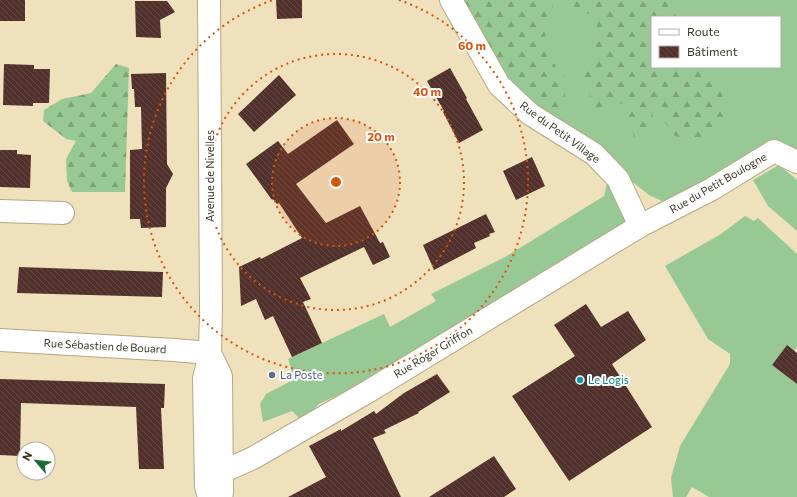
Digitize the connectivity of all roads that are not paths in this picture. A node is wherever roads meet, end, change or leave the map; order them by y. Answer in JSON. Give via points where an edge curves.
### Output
{"nodes":[{"id":1,"x":209,"y":0,"type":"edge"},
{"id":2,"x":451,"y":0,"type":"edge"},
{"id":3,"x":797,"y":162,"type":"edge"},
{"id":4,"x":0,"y":211,"type":"edge"},
{"id":5,"x":64,"y":213,"type":"dead end"},
{"id":6,"x":640,"y":226,"type":"junction"},
{"id":7,"x":0,"y":340,"type":"edge"},
{"id":8,"x":210,"y":353,"type":"junction"},
{"id":9,"x":222,"y":472,"type":"junction"},
{"id":10,"x":209,"y":497,"type":"edge"},
{"id":11,"x":220,"y":497,"type":"edge"}],
"edges":[{"from":1,"to":8,"type":"street","name":"Avenue de Nivelles","via":[[212,309]]},
{"from":2,"to":6,"type":"street","name":"Rue du Petit Village","via":[[499,85],[530,114],[594,154],[618,179]]},
{"from":3,"to":6,"type":"street","name":"Rue du Petit Boulogne","via":[[774,151],[712,189]]},
{"from":4,"to":5,"type":"street"},
{"from":6,"to":9,"type":"street","name":"Rue Roger Griffon","via":[[369,391],[253,458]]},
{"from":7,"to":8,"type":"street","name":"Rue Sébastien de Bouard"},
{"from":8,"to":9,"type":"street","name":"Avenue de Nivelles","via":[[221,376]]},
{"from":8,"to":10,"type":"street","name":"Avenue de Nivelles","via":[[204,379],[206,486]]},
{"from":9,"to":11,"type":"street","name":"Avenue de Nivelles"}]}
